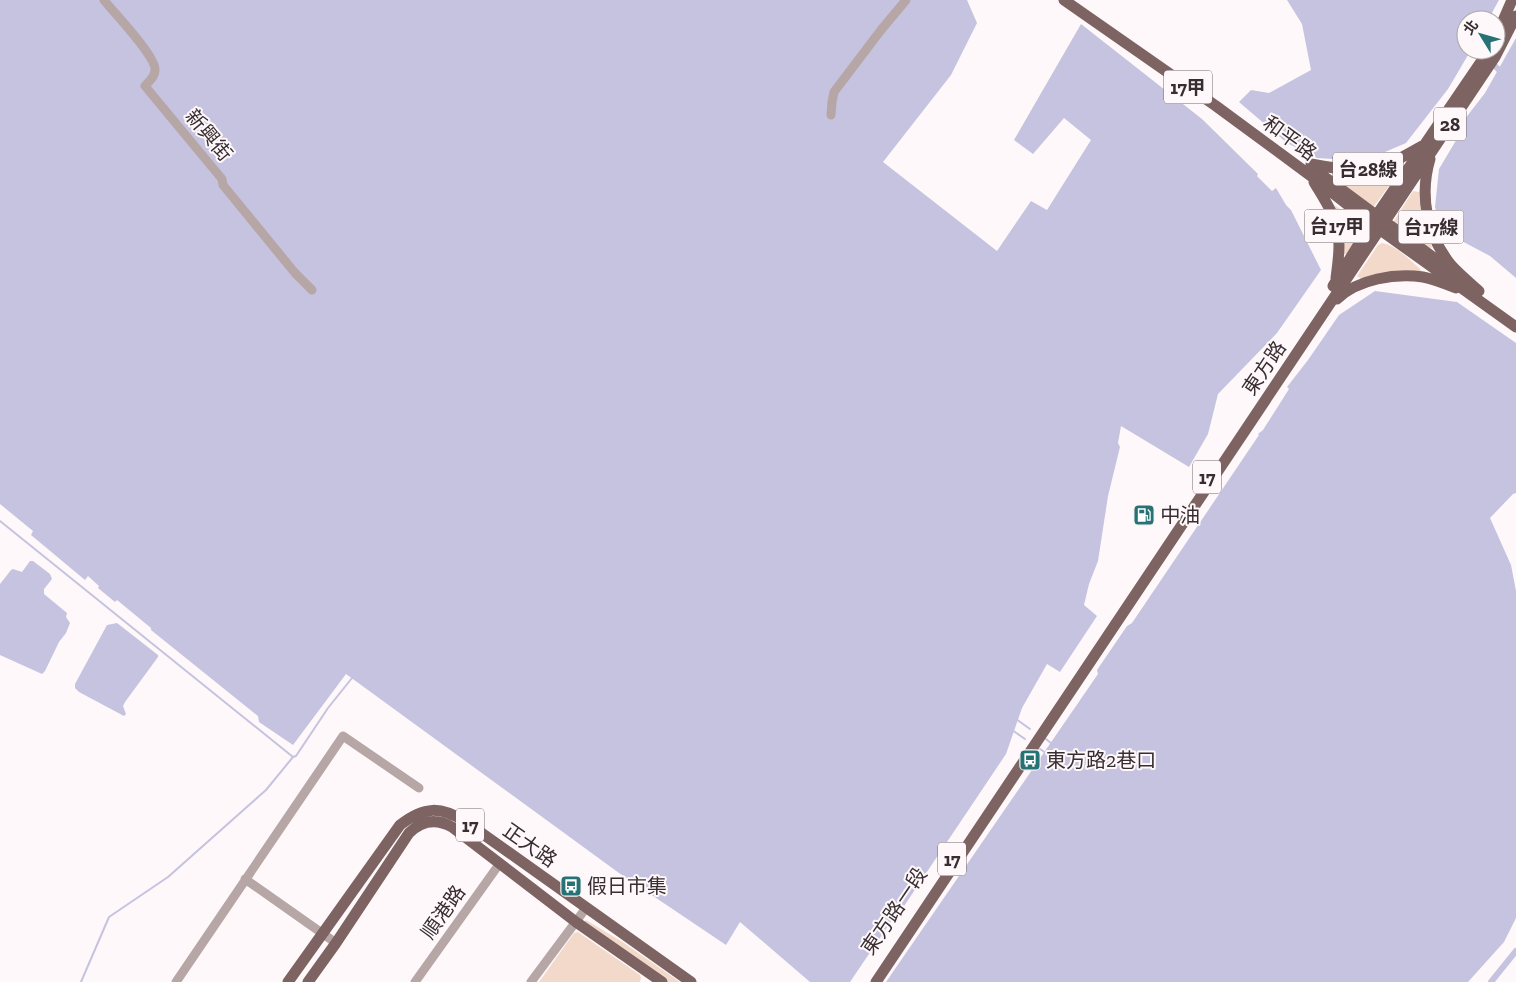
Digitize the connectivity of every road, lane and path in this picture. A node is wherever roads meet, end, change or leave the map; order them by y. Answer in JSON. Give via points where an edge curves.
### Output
{"nodes":[{"id":1,"x":104,"y":0,"type":"edge"},
{"id":2,"x":906,"y":0,"type":"edge"},
{"id":3,"x":1064,"y":0,"type":"edge"},
{"id":4,"x":1072,"y":0,"type":"edge"},
{"id":5,"x":1512,"y":0,"type":"edge"},
{"id":6,"x":1506,"y":14,"type":"edge"},
{"id":7,"x":1516,"y":16,"type":"edge"},
{"id":8,"x":1483,"y":60,"type":"edge"},
{"id":9,"x":831,"y":115,"type":"dead end"},
{"id":10,"x":1429,"y":146,"type":"junction"},
{"id":11,"x":1306,"y":163,"type":"junction"},
{"id":12,"x":1311,"y":176,"type":"junction"},
{"id":13,"x":1378,"y":223,"type":"junction"},
{"id":14,"x":1336,"y":282,"type":"junction"},
{"id":15,"x":312,"y":290,"type":"dead end"},
{"id":16,"x":1477,"y":294,"type":"junction"},
{"id":17,"x":1326,"y":308,"type":"junction"},
{"id":18,"x":1516,"y":317,"type":"edge"},
{"id":19,"x":1516,"y":326,"type":"edge"},
{"id":20,"x":1037,"y":737,"type":"junction"},
{"id":21,"x":419,"y":788,"type":"dead end"},
{"id":22,"x":500,"y":863,"type":"junction"},
{"id":23,"x":245,"y":879,"type":"junction"},
{"id":24,"x":586,"y":908,"type":"junction"},
{"id":25,"x":576,"y":922,"type":"junction"},
{"id":26,"x":323,"y":933,"type":"junction"},
{"id":27,"x":336,"y":943,"type":"junction"},
{"id":28,"x":648,"y":978,"type":"edge"},
{"id":29,"x":176,"y":982,"type":"edge"},
{"id":30,"x":288,"y":982,"type":"edge"},
{"id":31,"x":308,"y":982,"type":"edge"},
{"id":32,"x":415,"y":982,"type":"edge"},
{"id":33,"x":531,"y":982,"type":"edge"},
{"id":34,"x":662,"y":982,"type":"edge"},
{"id":35,"x":690,"y":982,"type":"edge"},
{"id":36,"x":869,"y":982,"type":"edge"},
{"id":37,"x":876,"y":982,"type":"edge"}],
"edges":[{"from":1,"to":15,"type":"street","name":"新興街","via":[[141,43],[156,67],[145,86],[271,244]]},
{"from":2,"to":9,"type":"street","via":[[834,92]]},
{"from":3,"to":12,"type":"main road","name":"和平路","number":"17甲"},
{"from":4,"to":11,"type":"main road","name":"和平路","number":"17甲"},
{"from":5,"to":6,"type":"main road"},
{"from":7,"to":10,"type":"main road","name":"東方路","number":"28","via":[[1495,57]]},
{"from":8,"to":10,"type":"main road","name":"東方路","number":"28"},
{"from":10,"to":11,"type":"main road","number":"台28線","via":[[1390,164],[1366,170]]},
{"from":10,"to":13,"type":"main road","name":"東方路","number":"28"},
{"from":10,"to":16,"type":"main road","number":"台17線","via":[[1425,188],[1427,216],[1436,241],[1451,265]]},
{"from":11,"to":13,"type":"main road","name":"和平路","number":"17甲"},
{"from":12,"to":13,"type":"main road","name":"和平路","number":"17甲"},
{"from":12,"to":14,"type":"main road","number":"台17甲","via":[[1337,227],[1339,257]]},
{"from":13,"to":14,"type":"main road","name":"東方路","number":"17"},
{"from":13,"to":16,"type":"main road","name":"和平路"},
{"from":13,"to":17,"type":"main road","name":"東方路","number":"17"},
{"from":14,"to":20,"type":"main road","name":"東方路","number":"17"},
{"from":16,"to":17,"type":"main road","via":[[1424,277],[1402,276],[1355,287]]},
{"from":16,"to":18,"type":"main road","name":"和平路"},
{"from":16,"to":19,"type":"main road","name":"和平路"},
{"from":17,"to":20,"type":"main road","name":"東方路","number":"17"},
{"from":20,"to":36,"type":"main road","name":"東方路一段","number":"17"},
{"from":20,"to":37,"type":"main road","name":"東方路一段","number":"17"},
{"from":21,"to":23,"type":"street","via":[[343,736]]},
{"from":22,"to":25,"type":"main road","name":"正大路","number":"17"},
{"from":22,"to":27,"type":"main road","name":"正大路","number":"17","via":[[448,825],[434,821],[418,825],[397,850]]},
{"from":22,"to":32,"type":"street","name":"順港路"},
{"from":23,"to":26,"type":"street"},
{"from":23,"to":29,"type":"street"},
{"from":24,"to":25,"type":"street"},
{"from":24,"to":26,"type":"main road","name":"正大路","number":"17","via":[[455,815],[445,811],[422,811],[400,825]]},
{"from":24,"to":35,"type":"main road","name":"正大路","number":"17"},
{"from":25,"to":28,"type":"main road","name":"正大路","number":"17"},
{"from":25,"to":33,"type":"street"},
{"from":26,"to":27,"type":"street"},
{"from":26,"to":30,"type":"main road","name":"正大路","number":"17"},
{"from":27,"to":31,"type":"main road","name":"正大路","number":"17"},
{"from":28,"to":34,"type":"main road","name":"正大路","number":"17"}]}
